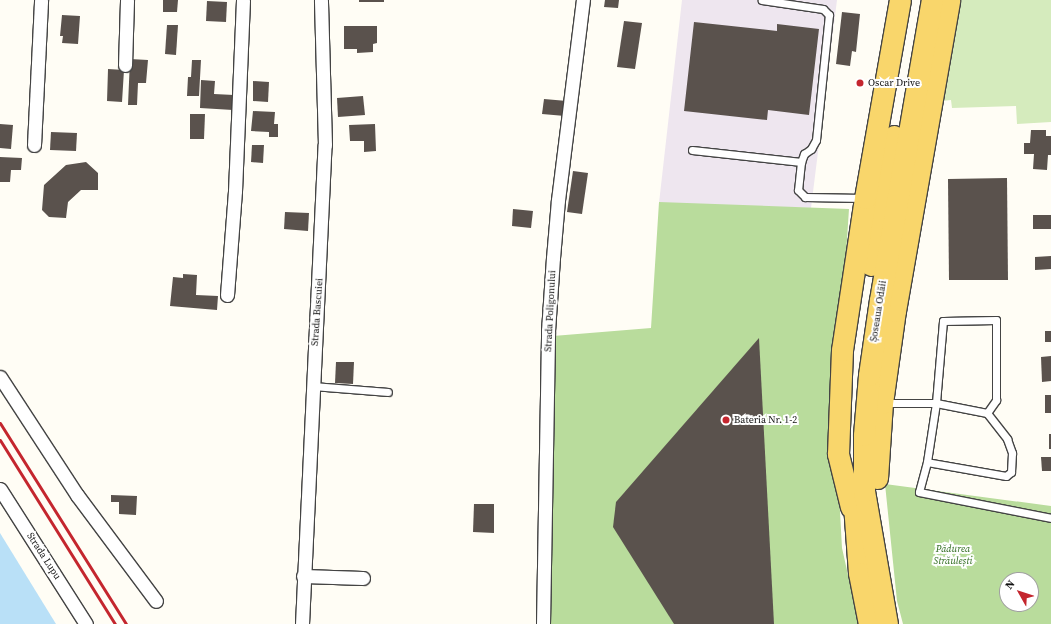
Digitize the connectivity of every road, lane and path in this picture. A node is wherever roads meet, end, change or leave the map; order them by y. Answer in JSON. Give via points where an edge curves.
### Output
{"nodes":[{"id":1,"x":42,"y":0,"type":"edge"},
{"id":2,"x":127,"y":0,"type":"edge"},
{"id":3,"x":243,"y":0,"type":"edge"},
{"id":4,"x":321,"y":0,"type":"edge"},
{"id":5,"x":583,"y":0,"type":"edge"},
{"id":6,"x":763,"y":0,"type":"edge"},
{"id":7,"x":900,"y":0,"type":"edge"},
{"id":8,"x":918,"y":0,"type":"edge"},
{"id":9,"x":932,"y":0,"type":"edge"},
{"id":10,"x":949,"y":0,"type":"edge"},
{"id":11,"x":921,"y":22,"type":"junction"},
{"id":12,"x":125,"y":65,"type":"dead end"},
{"id":13,"x":34,"y":145,"type":"dead end"},
{"id":14,"x":692,"y":150,"type":"dead end"},
{"id":15,"x":801,"y":162,"type":"junction"},
{"id":16,"x":865,"y":198,"type":"junction"},
{"id":17,"x":227,"y":295,"type":"dead end"},
{"id":18,"x":0,"y":377,"type":"edge"},
{"id":19,"x":313,"y":386,"type":"junction"},
{"id":20,"x":388,"y":392,"type":"dead end"},
{"id":21,"x":882,"y":403,"type":"junction"},
{"id":22,"x":936,"y":403,"type":"junction"},
{"id":23,"x":987,"y":413,"type":"junction"},
{"id":24,"x":927,"y":462,"type":"junction"},
{"id":25,"x":0,"y":489,"type":"edge"},
{"id":26,"x":1051,"y":518,"type":"edge"},
{"id":27,"x":855,"y":524,"type":"junction"},
{"id":28,"x":876,"y":555,"type":"junction"},
{"id":29,"x":304,"y":576,"type":"junction"},
{"id":30,"x":363,"y":578,"type":"dead end"},
{"id":31,"x":156,"y":601,"type":"dead end"},
{"id":32,"x":86,"y":624,"type":"edge"},
{"id":33,"x":302,"y":624,"type":"edge"},
{"id":34,"x":543,"y":624,"type":"edge"},
{"id":35,"x":869,"y":624,"type":"edge"},
{"id":36,"x":887,"y":624,"type":"edge"}],
"edges":[{"from":1,"to":13,"type":"street"},
{"from":2,"to":12,"type":"street"},
{"from":3,"to":17,"type":"street"},
{"from":4,"to":19,"type":"street","name":"Strada Bascuiei","via":[[325,145]]},
{"from":5,"to":34,"type":"street","name":"Strada Poligonului","via":[[558,200],[548,331]]},
{"from":6,"to":15,"type":"lane","via":[[823,9],[829,15],[816,140],[804,154]]},
{"from":7,"to":16,"type":"main road"},
{"from":8,"to":11,"type":"main road","name":"Șoseaua Odăii"},
{"from":9,"to":11,"type":"main road","name":"Șoseaua Odăii"},
{"from":10,"to":21,"type":"main road","via":[[907,235]]},
{"from":11,"to":27,"type":"main road","name":"Șoseaua Odăii","via":[[877,227],[856,364],[850,425]]},
{"from":11,"to":28,"type":"main road","name":"Șoseaua Odăii","via":[[867,393],[864,491]]},
{"from":14,"to":15,"type":"lane"},
{"from":15,"to":16,"type":"lane","via":[[798,190],[805,197]]},
{"from":16,"to":27,"type":"main road","via":[[842,350],[838,454]]},
{"from":18,"to":31,"type":"street","via":[[77,495]]},
{"from":19,"to":20,"type":"lane"},
{"from":19,"to":29,"type":"street","name":"Strada Bascuiei"},
{"from":21,"to":22,"type":"lane"},
{"from":21,"to":28,"type":"main road","via":[[877,473]]},
{"from":22,"to":23,"type":"lane"},
{"from":22,"to":23,"type":"lane","via":[[943,321],[996,320],[996,400]]},
{"from":22,"to":24,"type":"lane"},
{"from":23,"to":24,"type":"lane","via":[[1007,439],[1012,453],[1011,472],[1006,476]]},
{"from":24,"to":26,"type":"lane","via":[[919,492]]},
{"from":25,"to":32,"type":"street","name":"Strada Lupu"},
{"from":27,"to":35,"type":"main road","name":"Șoseaua Odăii","via":[[859,573]]},
{"from":28,"to":36,"type":"main road","name":"Șoseaua Odăii"},
{"from":29,"to":30,"type":"street"},
{"from":29,"to":33,"type":"street","name":"Strada Bascuiei"}]}
